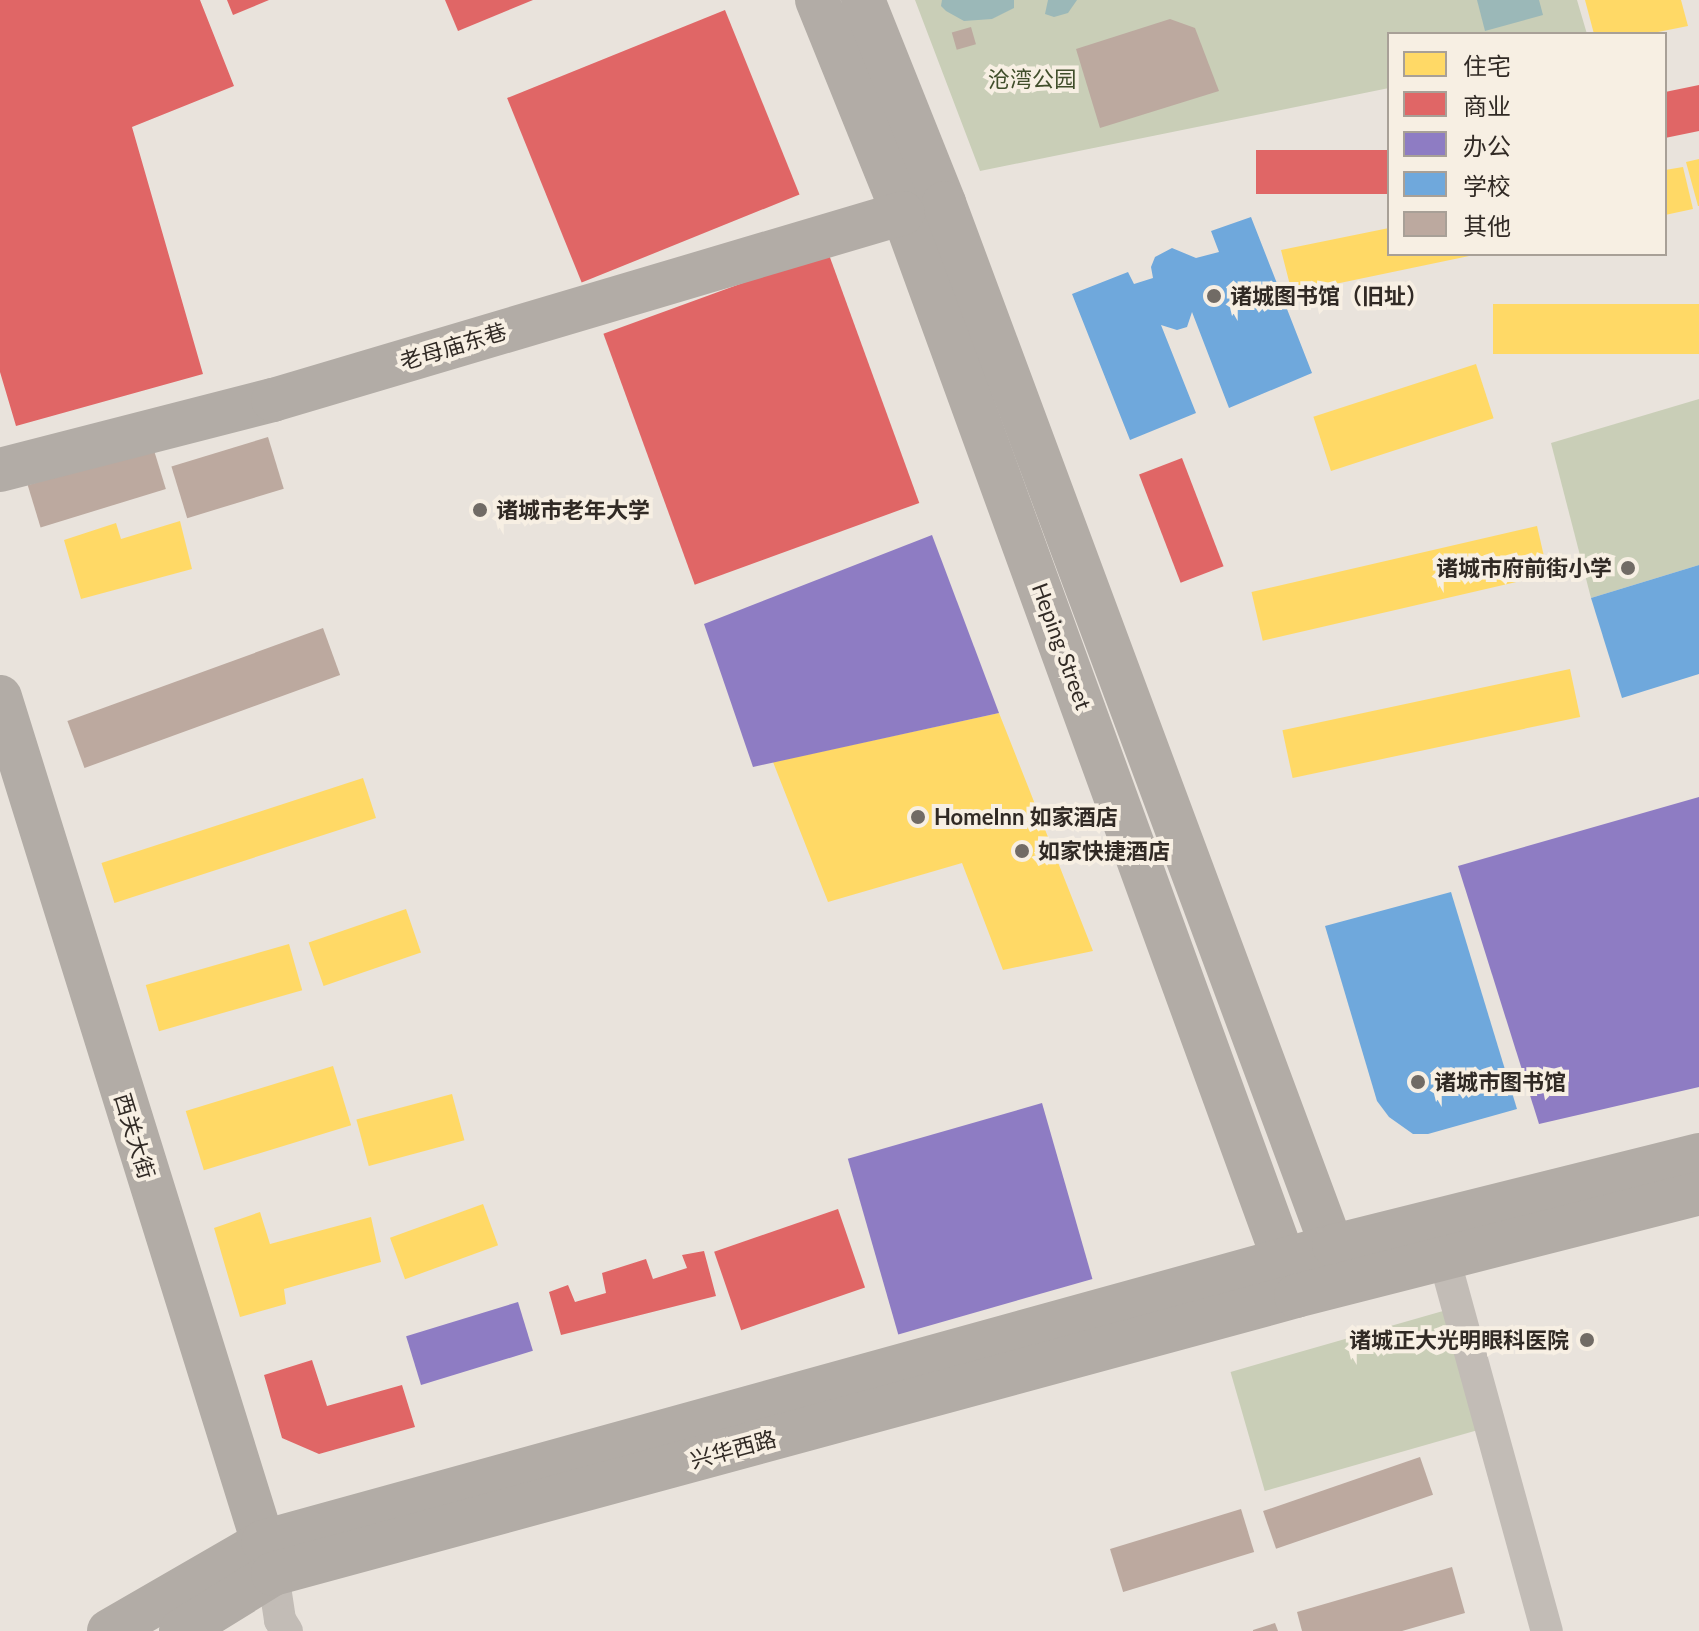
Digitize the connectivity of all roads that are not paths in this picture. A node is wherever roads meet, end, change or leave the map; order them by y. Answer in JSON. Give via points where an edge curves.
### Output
{"nodes":[{"id":1,"x":817,"y":0,"type":"edge"},
{"id":2,"x":863,"y":0,"type":"edge"},
{"id":3,"x":903,"y":213,"type":"junction"},
{"id":4,"x":0,"y":470,"type":"edge"},
{"id":5,"x":0,"y":697,"type":"edge"},
{"id":6,"x":1699,"y":1155,"type":"edge"},
{"id":7,"x":1699,"y":1193,"type":"edge"},
{"id":8,"x":1444,"y":1258,"type":"junction"},
{"id":9,"x":1340,"y":1265,"type":"junction"},
{"id":10,"x":1291,"y":1278,"type":"junction"},
{"id":11,"x":268,"y":1558,"type":"junction"},
{"id":12,"x":109,"y":1631,"type":"edge"},
{"id":13,"x":181,"y":1631,"type":"edge"},
{"id":14,"x":287,"y":1631,"type":"edge"},
{"id":15,"x":1547,"y":1631,"type":"edge"}],
"edges":[{"from":1,"to":3,"type":"main road","name":"Heping Street"},
{"from":2,"to":9,"type":"main road","name":"Heping Street"},
{"from":3,"to":4,"type":"main road","name":"老母庙东巷","via":[[273,400]]},
{"from":3,"to":10,"type":"main road","name":"Heping Street"},
{"from":5,"to":11,"type":"main road","name":"西关大街"},
{"from":6,"to":9,"type":"main road"},
{"from":7,"to":8,"type":"main road"},
{"from":8,"to":9,"type":"main road"},
{"from":8,"to":15,"type":"street"},
{"from":9,"to":10,"type":"main road"},
{"from":10,"to":11,"type":"main road"},
{"from":11,"to":12,"type":"main road"},
{"from":11,"to":13,"type":"main road"},
{"from":11,"to":14,"type":"street","via":[[280,1620]]}]}
